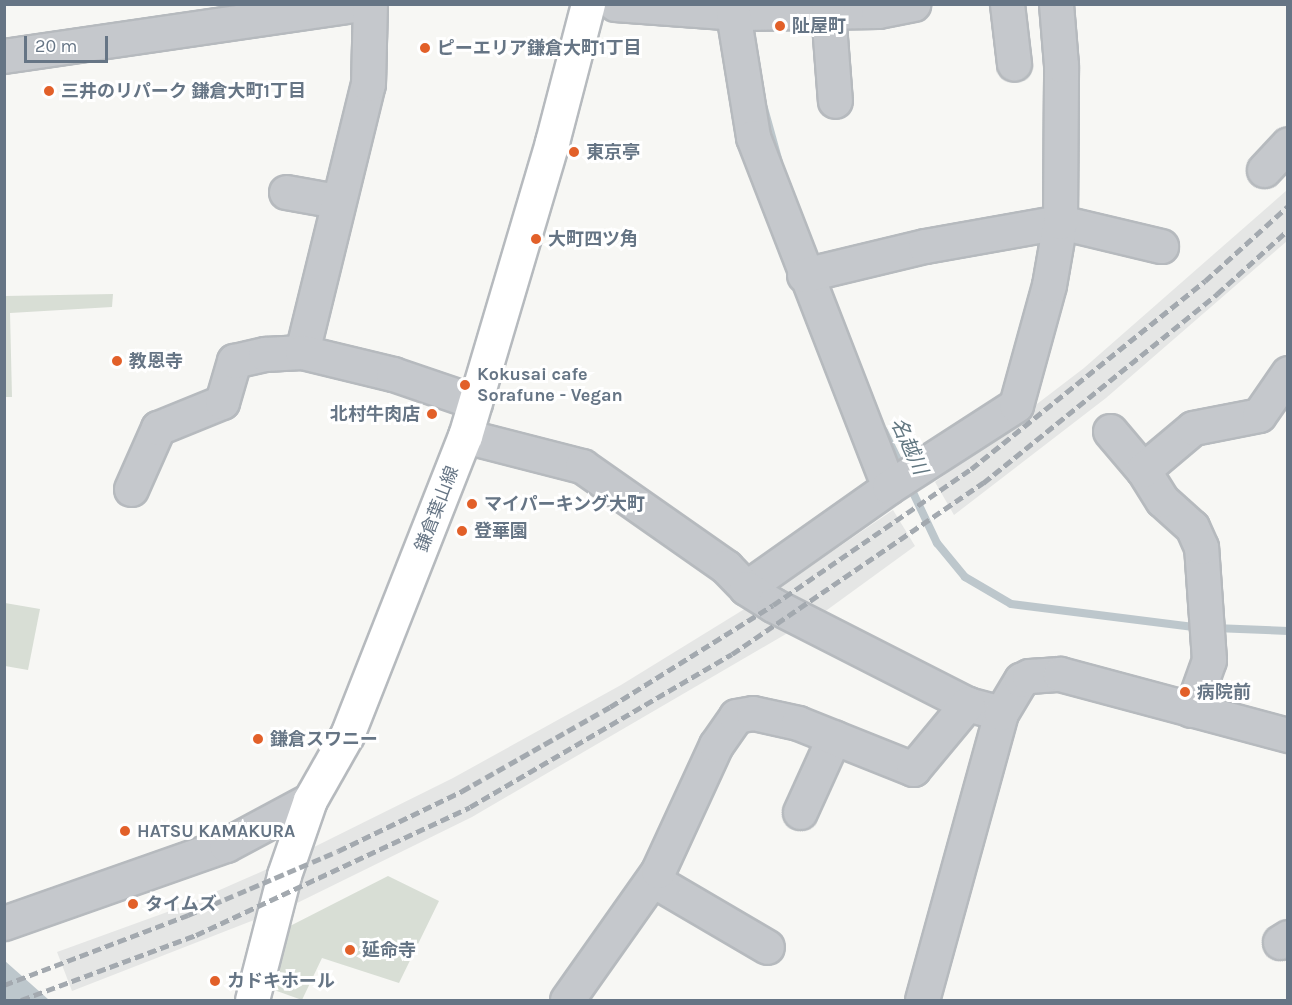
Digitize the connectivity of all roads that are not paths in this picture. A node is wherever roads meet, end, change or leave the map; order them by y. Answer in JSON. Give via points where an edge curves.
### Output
{"nodes":[{"id":1,"x":362,"y":4,"type":"edge"},
{"id":2,"x":370,"y":4,"type":"edge"},
{"id":3,"x":588,"y":4,"type":"edge"},
{"id":4,"x":615,"y":4,"type":"edge"},
{"id":5,"x":913,"y":4,"type":"edge"},
{"id":6,"x":1007,"y":4,"type":"edge"},
{"id":7,"x":1056,"y":4,"type":"edge"},
{"id":8,"x":828,"y":11,"type":"junction"},
{"id":9,"x":746,"y":13,"type":"junction"},
{"id":10,"x":4,"y":56,"type":"edge"},
{"id":11,"x":1014,"y":64,"type":"dead end"},
{"id":12,"x":835,"y":101,"type":"dead end"},
{"id":13,"x":1287,"y":144,"type":"edge"},
{"id":14,"x":1264,"y":170,"type":"dead end"},
{"id":15,"x":286,"y":192,"type":"dead end"},
{"id":16,"x":336,"y":201,"type":"junction"},
{"id":17,"x":1060,"y":222,"type":"junction"},
{"id":18,"x":1161,"y":246,"type":"dead end"},
{"id":19,"x":804,"y":275,"type":"junction"},
{"id":20,"x":302,"y":352,"type":"junction"},
{"id":21,"x":1287,"y":373,"type":"edge"},
{"id":22,"x":476,"y":402,"type":"junction"},
{"id":23,"x":1110,"y":431,"type":"dead end"},
{"id":24,"x":465,"y":436,"type":"junction"},
{"id":25,"x":1143,"y":470,"type":"junction"},
{"id":26,"x":889,"y":487,"type":"junction"},
{"id":27,"x":131,"y":489,"type":"dead end"},
{"id":28,"x":746,"y":588,"type":"junction"},
{"id":29,"x":967,"y":704,"type":"junction"},
{"id":30,"x":1191,"y":710,"type":"junction"},
{"id":31,"x":1001,"y":713,"type":"junction"},
{"id":32,"x":1287,"y":735,"type":"edge"},
{"id":33,"x":834,"y":737,"type":"junction"},
{"id":34,"x":310,"y":800,"type":"junction"},
{"id":35,"x":800,"y":812,"type":"dead end"},
{"id":36,"x":653,"y":879,"type":"junction"},
{"id":37,"x":4,"y":923,"type":"edge"},
{"id":38,"x":767,"y":947,"type":"dead end"},
{"id":39,"x":252,"y":1000,"type":"edge"},
{"id":40,"x":567,"y":1000,"type":"edge"},
{"id":41,"x":922,"y":1000,"type":"edge"}],
"edges":[{"from":1,"to":10,"type":"street"},
{"from":2,"to":16,"type":"street","via":[[368,84]]},
{"from":3,"to":22,"type":"main road","name":"鎌倉葉山線"},
{"from":4,"to":9,"type":"street"},
{"from":5,"to":8,"type":"street","via":[[878,11]]},
{"from":6,"to":11,"type":"street"},
{"from":7,"to":17,"type":"street","via":[[1061,65]]},
{"from":8,"to":9,"type":"street"},
{"from":8,"to":12,"type":"street"},
{"from":9,"to":19,"type":"street","via":[[753,137]]},
{"from":13,"to":14,"type":"street"},
{"from":15,"to":16,"type":"street"},
{"from":16,"to":20,"type":"street"},
{"from":17,"to":18,"type":"street"},
{"from":17,"to":19,"type":"street","via":[[926,246]]},
{"from":17,"to":26,"type":"street","via":[[1049,285],[1016,405]]},
{"from":19,"to":26,"type":"street"},
{"from":20,"to":22,"type":"street","via":[[393,374]]},
{"from":20,"to":27,"type":"street","via":[[234,361],[222,402],[158,428]]},
{"from":21,"to":25,"type":"street","via":[[1259,416],[1192,428]]},
{"from":22,"to":24,"type":"main road","name":"鎌倉葉山線"},
{"from":23,"to":25,"type":"street"},
{"from":24,"to":28,"type":"street","via":[[582,466],[726,567]]},
{"from":24,"to":34,"type":"main road","name":"鎌倉葉山線","via":[[347,735]]},
{"from":25,"to":30,"type":"street","via":[[1162,500],[1192,526],[1201,547],[1209,660]]},
{"from":26,"to":28,"type":"street"},
{"from":28,"to":29,"type":"street","via":[[843,643]]},
{"from":29,"to":31,"type":"street"},
{"from":29,"to":33,"type":"street","via":[[913,769]]},
{"from":30,"to":31,"type":"street","via":[[1060,674],[1029,675],[1021,680]]},
{"from":30,"to":32,"type":"street"},
{"from":31,"to":41,"type":"street"},
{"from":33,"to":35,"type":"street"},
{"from":33,"to":36,"type":"street","via":[[771,716],[736,716],[716,746]]},
{"from":34,"to":37,"type":"street","via":[[226,844]]},
{"from":34,"to":39,"type":"main road","name":"鎌倉葉山線","via":[[284,875]]},
{"from":36,"to":38,"type":"street"},
{"from":36,"to":40,"type":"street"}]}
